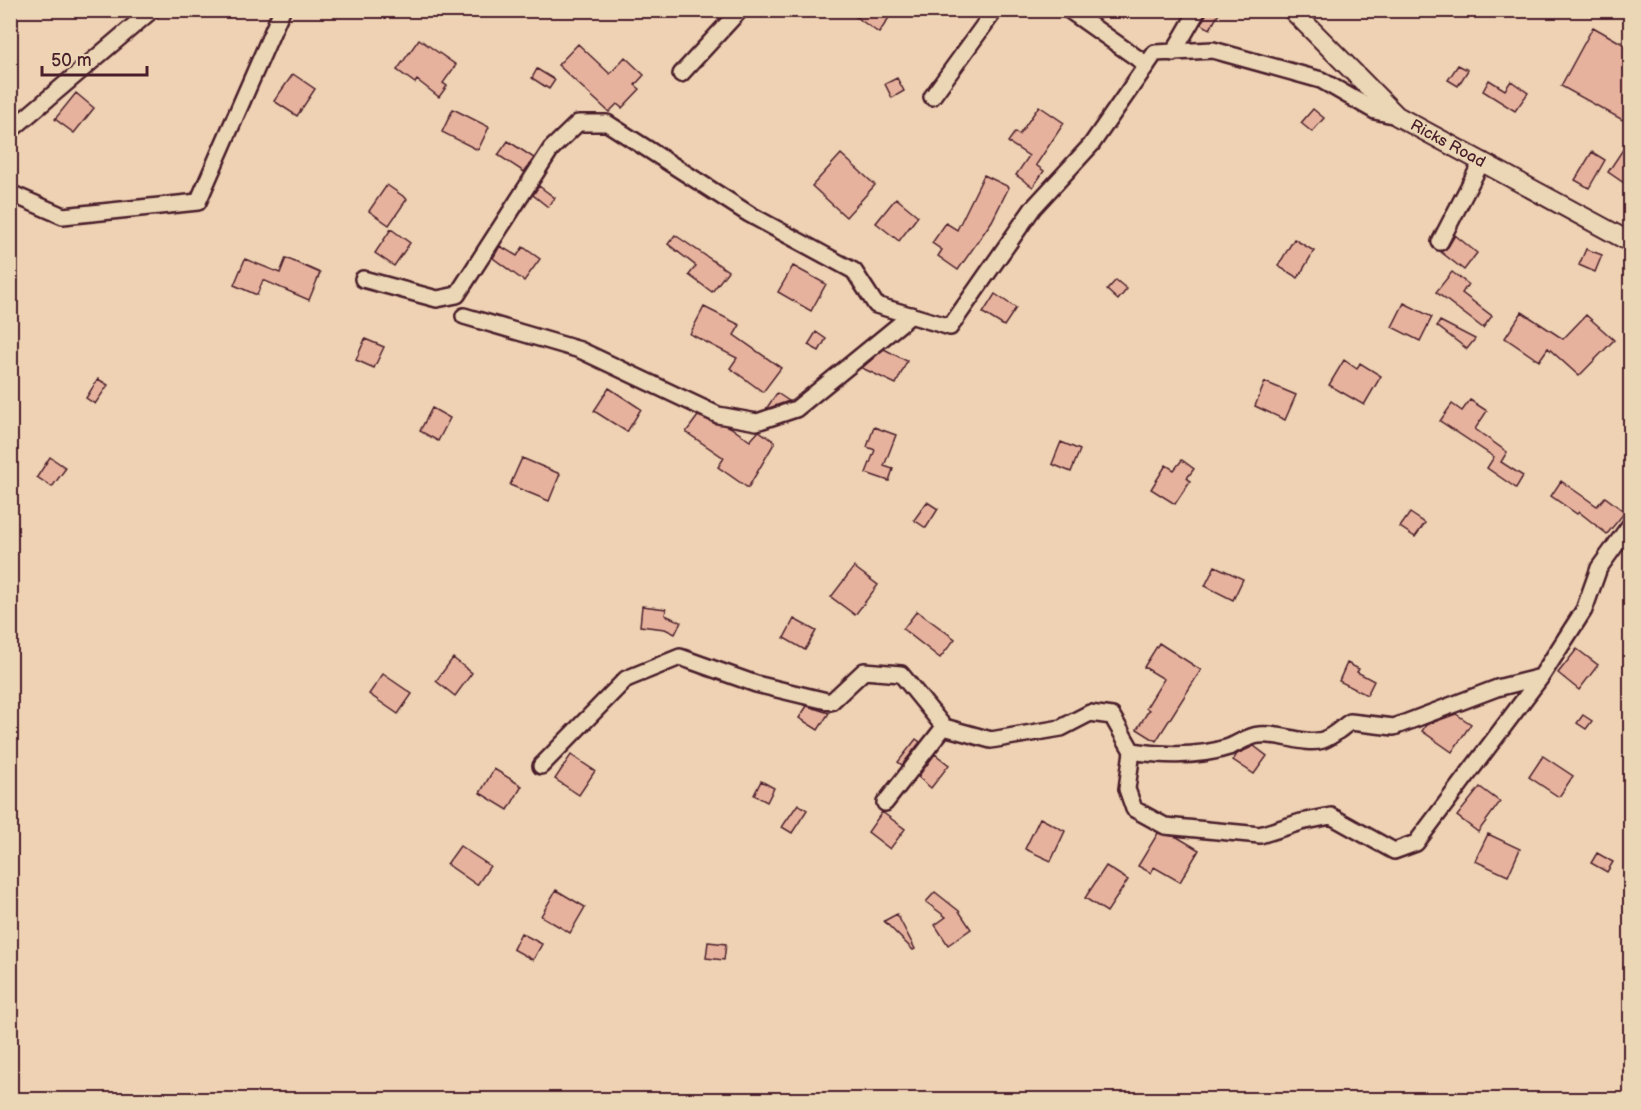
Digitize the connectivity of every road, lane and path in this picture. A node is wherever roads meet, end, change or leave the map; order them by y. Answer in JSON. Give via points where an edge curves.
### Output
{"nodes":[{"id":1,"x":152,"y":10,"type":"edge"},
{"id":2,"x":282,"y":10,"type":"edge"},
{"id":3,"x":740,"y":10,"type":"edge"},
{"id":4,"x":995,"y":10,"type":"edge"},
{"id":5,"x":1069,"y":10,"type":"edge"},
{"id":6,"x":1198,"y":10,"type":"edge"},
{"id":7,"x":1292,"y":10,"type":"edge"},
{"id":8,"x":1173,"y":52,"type":"junction"},
{"id":9,"x":1148,"y":65,"type":"junction"},
{"id":10,"x":681,"y":74,"type":"dead end"},
{"id":11,"x":932,"y":97,"type":"dead end"},
{"id":12,"x":1397,"y":116,"type":"junction"},
{"id":13,"x":10,"y":131,"type":"edge"},
{"id":14,"x":1482,"y":161,"type":"junction"},
{"id":15,"x":10,"y":193,"type":"edge"},
{"id":16,"x":1440,"y":242,"type":"dead end"},
{"id":17,"x":1630,"y":242,"type":"edge"},
{"id":18,"x":363,"y":279,"type":"dead end"},
{"id":19,"x":911,"y":315,"type":"junction"},
{"id":20,"x":464,"y":316,"type":"dead end"},
{"id":21,"x":1630,"y":525,"type":"edge"},
{"id":22,"x":1541,"y":677,"type":"junction"},
{"id":23,"x":944,"y":727,"type":"junction"},
{"id":24,"x":1132,"y":751,"type":"junction"},
{"id":25,"x":541,"y":766,"type":"dead end"},
{"id":26,"x":885,"y":803,"type":"dead end"}],
"edges":[{"from":1,"to":13,"type":"street"},
{"from":2,"to":15,"type":"street","via":[[198,202],[63,216]]},
{"from":3,"to":10,"type":"street"},
{"from":4,"to":11,"type":"street"},
{"from":5,"to":9,"type":"street"},
{"from":6,"to":8,"type":"street"},
{"from":7,"to":12,"type":"street","name":"Ricks Road"},
{"from":8,"to":9,"type":"street","via":[[1155,53]]},
{"from":8,"to":12,"type":"street","via":[[1213,50],[1321,80],[1375,111]]},
{"from":9,"to":19,"type":"street","via":[[1091,145],[1033,208],[950,327]]},
{"from":12,"to":14,"type":"street","name":"Ricks Road"},
{"from":14,"to":16,"type":"street"},
{"from":14,"to":17,"type":"street","name":"Ricks Road"},
{"from":18,"to":19,"type":"street","via":[[436,299],[457,295],[551,149],[578,123],[607,123],[749,214],[854,271],[876,305]]},
{"from":19,"to":20,"type":"street","via":[[796,409],[757,422],[718,414],[580,350]]},
{"from":21,"to":22,"type":"street","via":[[1599,568],[1584,610]]},
{"from":22,"to":24,"type":"street","via":[[1497,688],[1394,727],[1350,722],[1322,741],[1272,733],[1189,754]]},
{"from":22,"to":24,"type":"street","via":[[1416,843],[1394,851],[1331,816],[1260,836],[1165,826],[1134,809],[1127,789]]},
{"from":23,"to":24,"type":"street","via":[[991,740],[1061,728],[1090,713],[1101,714],[1112,716]]},
{"from":23,"to":25,"type":"street","via":[[901,674],[864,671],[831,702],[756,684],[680,657],[626,679]]},
{"from":23,"to":26,"type":"street"}]}
